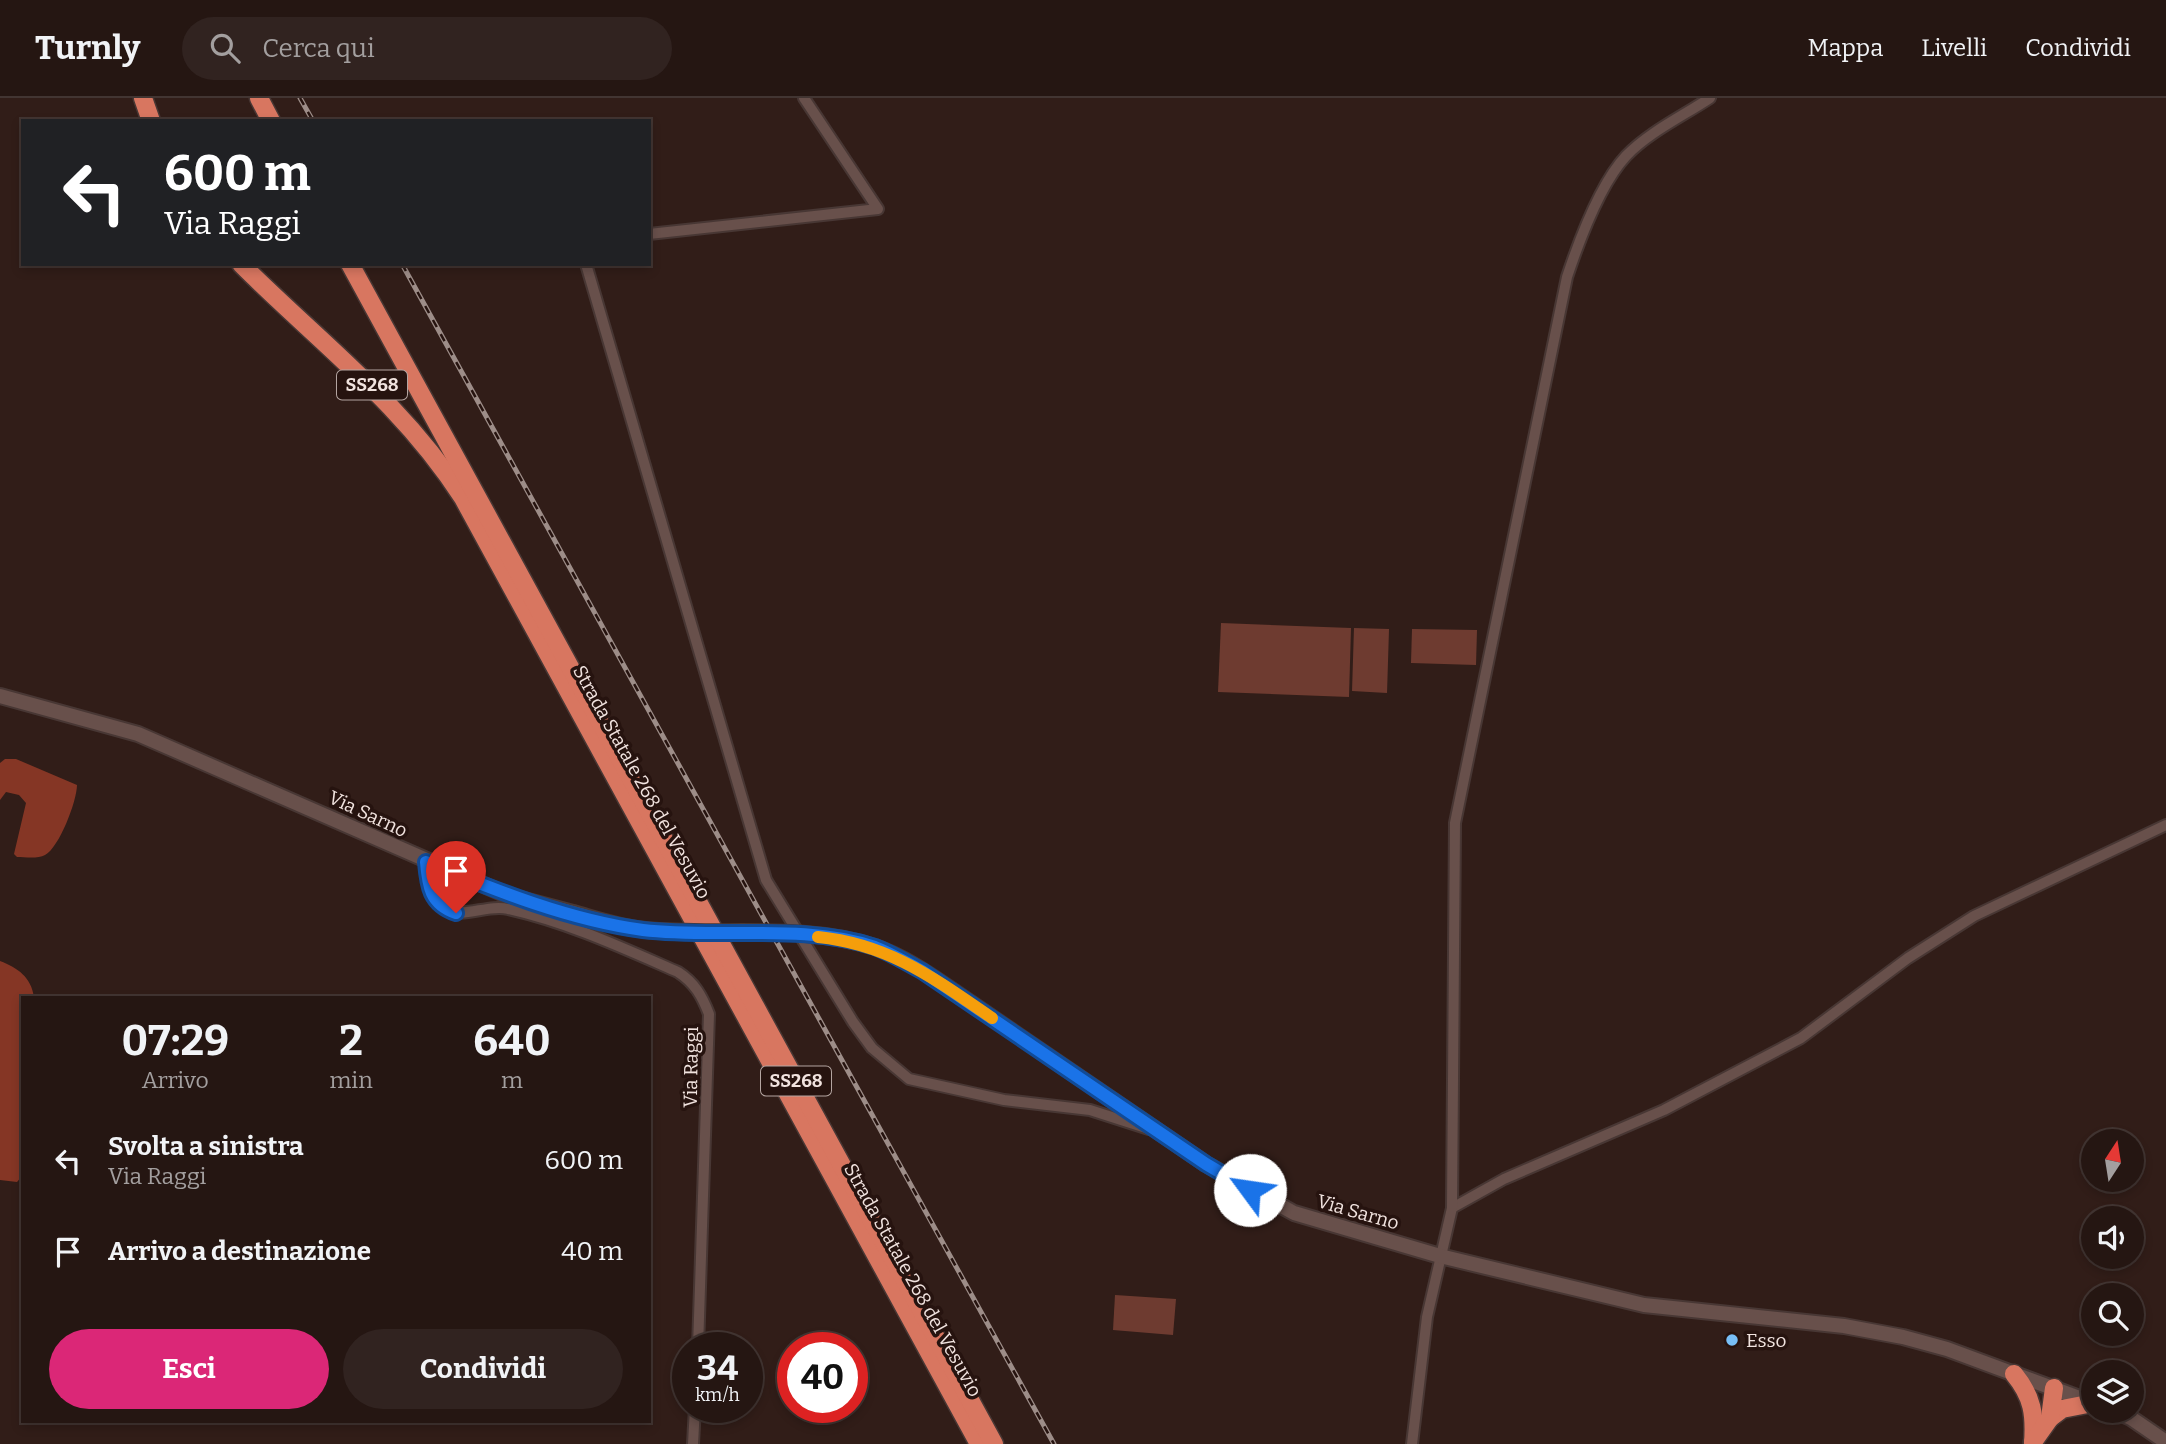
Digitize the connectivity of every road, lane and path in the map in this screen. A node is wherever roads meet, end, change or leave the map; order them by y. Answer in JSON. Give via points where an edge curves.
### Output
{"nodes":[{"id":1,"x":143,"y":98,"type":"edge"},
{"id":2,"x":259,"y":98,"type":"edge"},
{"id":3,"x":804,"y":98,"type":"edge"},
{"id":4,"x":1710,"y":98,"type":"edge"},
{"id":5,"x":150,"y":119,"type":"edge"},
{"id":6,"x":270,"y":119,"type":"edge"},
{"id":7,"x":651,"y":234,"type":"edge"},
{"id":8,"x":243,"y":266,"type":"edge"},
{"id":9,"x":351,"y":266,"type":"edge"},
{"id":10,"x":587,"y":266,"type":"edge"},
{"id":11,"x":0,"y":696,"type":"edge"},
{"id":12,"x":2166,"y":825,"type":"edge"},
{"id":13,"x":426,"y":862,"type":"junction"},
{"id":14,"x":1165,"y":1134,"type":"junction"},
{"id":15,"x":1452,"y":1208,"type":"junction"},
{"id":16,"x":1440,"y":1255,"type":"junction"},
{"id":17,"x":699,"y":1332,"type":"edge"},
{"id":18,"x":2014,"y":1374,"type":"junction"},
{"id":19,"x":2054,"y":1388,"type":"junction"},
{"id":20,"x":2081,"y":1398,"type":"edge"},
{"id":21,"x":2081,"y":1405,"type":"edge"},
{"id":22,"x":2042,"y":1418,"type":"junction"},
{"id":23,"x":694,"y":1423,"type":"edge"},
{"id":24,"x":2138,"y":1423,"type":"edge"},
{"id":25,"x":2166,"y":1442,"type":"edge"},
{"id":26,"x":693,"y":1444,"type":"edge"},
{"id":27,"x":979,"y":1444,"type":"edge"},
{"id":28,"x":994,"y":1444,"type":"edge"},
{"id":29,"x":1412,"y":1444,"type":"edge"},
{"id":30,"x":2033,"y":1444,"type":"edge"}],
"edges":[{"from":1,"to":5,"type":"highway"},
{"from":2,"to":6,"type":"highway"},
{"from":3,"to":7,"type":"street","via":[[878,209]]},
{"from":4,"to":15,"type":"street","via":[[1625,157],[1588,225],[1567,277],[1455,823]]},
{"from":8,"to":27,"type":"highway","name":"Strada Statale 268 del Vesuvio","number":"SS268","via":[[387,400],[430,449],[464,498]]},
{"from":9,"to":28,"type":"highway","name":"Strada Statale 268 del Vesuvio","number":"SS268"},
{"from":10,"to":14,"type":"street","via":[[766,880],[853,1022],[872,1048],[909,1079],[1004,1100],[1090,1110]]},
{"from":11,"to":13,"type":"street","name":"Via Sarno","via":[[138,734]]},
{"from":12,"to":15,"type":"street","via":[[1974,916],[1908,958],[1801,1038],[1664,1110],[1504,1179]]},
{"from":13,"to":14,"type":"street","name":"Via Sarno","bridge":true,"via":[[509,896],[618,926],[788,934],[876,947],[922,971]]},
{"from":13,"to":17,"type":"street","name":"Via Raggi","via":[[428,884],[435,901],[445,909],[456,913],[504,908],[589,933],[678,972],[701,994],[709,1014]]},
{"from":14,"to":16,"type":"street","name":"Via Sarno","via":[[1206,1164],[1294,1213]]},
{"from":15,"to":16,"type":"street"},
{"from":16,"to":18,"type":"street","name":"Via Sarno","via":[[1643,1305],[1844,1326],[1903,1337]]},
{"from":16,"to":29,"type":"street","via":[[1427,1317]]},
{"from":18,"to":19,"type":"street","name":"Via Sarno"},
{"from":18,"to":22,"type":"highway"},
{"from":19,"to":20,"type":"street","name":"Via Sarno"},
{"from":19,"to":22,"type":"highway","via":[[2040,1402]]},
{"from":21,"to":22,"type":"highway"},
{"from":22,"to":30,"type":"highway"},
{"from":23,"to":26,"type":"street"},
{"from":24,"to":25,"type":"street"}]}
